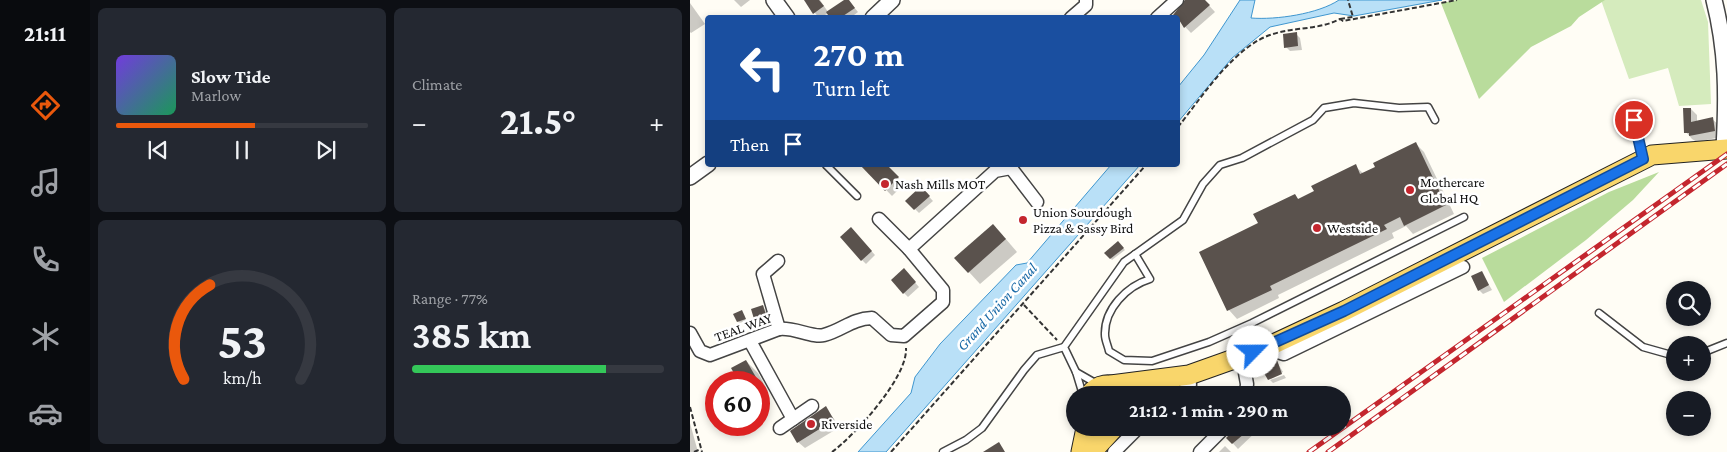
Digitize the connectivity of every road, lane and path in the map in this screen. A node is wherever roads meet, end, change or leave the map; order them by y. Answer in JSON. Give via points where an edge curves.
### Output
{"nodes":[{"id":1,"x":774,"y":0,"type":"edge"},
{"id":2,"x":892,"y":0,"type":"edge"},
{"id":3,"x":1086,"y":0,"type":"edge"},
{"id":4,"x":1177,"y":0,"type":"edge"},
{"id":5,"x":1348,"y":0,"type":"edge"},
{"id":6,"x":1457,"y":0,"type":"edge"},
{"id":7,"x":1714,"y":0,"type":"edge"},
{"id":8,"x":785,"y":15,"type":"edge"},
{"id":9,"x":876,"y":15,"type":"edge"},
{"id":10,"x":1075,"y":15,"type":"edge"},
{"id":11,"x":1160,"y":15,"type":"edge"},
{"id":12,"x":1340,"y":18,"type":"junction"},
{"id":13,"x":1727,"y":108,"type":"edge"},
{"id":14,"x":1435,"y":120,"type":"dead end"},
{"id":15,"x":1634,"y":120,"type":"dead end"},
{"id":16,"x":1180,"y":124,"type":"edge"},
{"id":17,"x":1726,"y":149,"type":"edge"},
{"id":18,"x":1643,"y":159,"type":"junction"},
{"id":19,"x":705,"y":166,"type":"edge"},
{"id":20,"x":828,"y":167,"type":"edge"},
{"id":21,"x":1008,"y":167,"type":"edge"},
{"id":22,"x":1012,"y":167,"type":"edge"},
{"id":23,"x":1144,"y":167,"type":"edge"},
{"id":24,"x":690,"y":177,"type":"edge"},
{"id":25,"x":857,"y":196,"type":"dead end"},
{"id":26,"x":1037,"y":202,"type":"dead end"},
{"id":27,"x":1464,"y":217,"type":"dead end"},
{"id":28,"x":879,"y":219,"type":"dead end"},
{"id":29,"x":909,"y":249,"type":"junction"},
{"id":30,"x":1135,"y":254,"type":"junction"},
{"id":31,"x":778,"y":262,"type":"dead end"},
{"id":32,"x":1463,"y":267,"type":"dead end"},
{"id":33,"x":1024,"y":304,"type":"junction"},
{"id":34,"x":1599,"y":313,"type":"dead end"},
{"id":35,"x":779,"y":329,"type":"junction"},
{"id":36,"x":690,"y":333,"type":"edge"},
{"id":37,"x":904,"y":336,"type":"junction"},
{"id":38,"x":750,"y":341,"type":"junction"},
{"id":39,"x":1727,"y":343,"type":"edge"},
{"id":40,"x":1064,"y":347,"type":"junction"},
{"id":41,"x":1265,"y":348,"type":"junction"},
{"id":42,"x":1711,"y":349,"type":"edge"},
{"id":43,"x":1666,"y":353,"type":"edge"},
{"id":44,"x":1242,"y":356,"type":"junction"},
{"id":45,"x":1076,"y":372,"type":"junction"},
{"id":46,"x":1094,"y":386,"type":"edge"},
{"id":47,"x":1094,"y":386,"type":"edge"},
{"id":48,"x":1175,"y":386,"type":"edge"},
{"id":49,"x":1246,"y":386,"type":"edge"},
{"id":50,"x":812,"y":406,"type":"dead end"},
{"id":51,"x":690,"y":407,"type":"edge"},
{"id":52,"x":794,"y":418,"type":"junction"},
{"id":53,"x":780,"y":428,"type":"dead end"},
{"id":54,"x":1084,"y":436,"type":"edge"},
{"id":55,"x":1107,"y":436,"type":"edge"},
{"id":56,"x":1130,"y":436,"type":"edge"},
{"id":57,"x":1216,"y":436,"type":"edge"},
{"id":58,"x":702,"y":451,"type":"edge"},
{"id":59,"x":694,"y":452,"type":"edge"},
{"id":60,"x":832,"y":452,"type":"edge"},
{"id":61,"x":891,"y":452,"type":"edge"},
{"id":62,"x":944,"y":452,"type":"edge"},
{"id":63,"x":1081,"y":452,"type":"edge"},
{"id":64,"x":1092,"y":452,"type":"edge"},
{"id":65,"x":1114,"y":452,"type":"edge"},
{"id":66,"x":1200,"y":452,"type":"edge"}],
"edges":[{"from":1,"to":8,"type":"street"},
{"from":2,"to":9,"type":"street"},
{"from":3,"to":10,"type":"street","via":[[1086,5]]},
{"from":4,"to":11,"type":"street"},
{"from":5,"to":12,"type":"path","via":[[1353,17]]},
{"from":6,"to":12,"type":"path","via":[[1343,21]]},
{"from":7,"to":13,"type":"street","via":[[1725,51]]},
{"from":12,"to":16,"type":"path","via":[[1327,25],[1273,34],[1250,46],[1233,59]]},
{"from":13,"to":17,"type":"street"},
{"from":14,"to":30,"type":"lane","via":[[1428,107],[1399,108],[1354,103],[1324,108],[1313,120],[1242,158],[1220,166],[1203,184],[1183,220]]},
{"from":15,"to":18,"type":"lane"},
{"from":17,"to":18,"type":"main road","via":[[1652,155]]},
{"from":18,"to":41,"type":"main road"},
{"from":19,"to":24,"type":"street"},
{"from":20,"to":25,"type":"lane"},
{"from":21,"to":29,"type":"street","via":[[995,171]]},
{"from":22,"to":26,"type":"street"},
{"from":23,"to":33,"type":"path"},
{"from":27,"to":30,"type":"lane","via":[[1252,323],[1152,361],[1124,360],[1109,351],[1105,335],[1109,313],[1124,294],[1139,282],[1150,279]]},
{"from":28,"to":29,"type":"street"},
{"from":29,"to":37,"type":"street","via":[[943,290],[943,302]]},
{"from":30,"to":40,"type":"lane","via":[[1124,262]]},
{"from":31,"to":35,"type":"street","via":[[764,274]]},
{"from":32,"to":41,"type":"street","via":[[1284,354]]},
{"from":33,"to":40,"type":"path"},
{"from":33,"to":61,"type":"path"},
{"from":34,"to":43,"type":"lane","via":[[1643,346]]},
{"from":35,"to":37,"type":"street","name":"TEAL WAY","via":[[789,327],[823,335],[858,318],[872,318],[892,335]]},
{"from":35,"to":38,"type":"street","name":"TEAL WAY"},
{"from":36,"to":38,"type":"street","name":"TEAL WAY","via":[[700,352],[710,355]]},
{"from":37,"to":60,"type":"path","via":[[906,352],[894,381],[870,417]]},
{"from":38,"to":52,"type":"street"},
{"from":39,"to":42,"type":"lane"},
{"from":40,"to":45,"type":"lane"},
{"from":40,"to":62,"type":"lane","via":[[1037,355],[982,428]]},
{"from":41,"to":44,"type":"main road"},
{"from":44,"to":48,"type":"main road","via":[[1189,375]]},
{"from":44,"to":49,"type":"street"},
{"from":45,"to":46,"type":"lane"},
{"from":45,"to":47,"type":"lane"},
{"from":50,"to":52,"type":"street"},
{"from":51,"to":58,"type":"path"},
{"from":52,"to":53,"type":"street"},
{"from":54,"to":63,"type":"main road"},
{"from":55,"to":64,"type":"main road"},
{"from":56,"to":65,"type":"street"},
{"from":57,"to":66,"type":"street"},
{"from":58,"to":59,"type":"path"}]}
